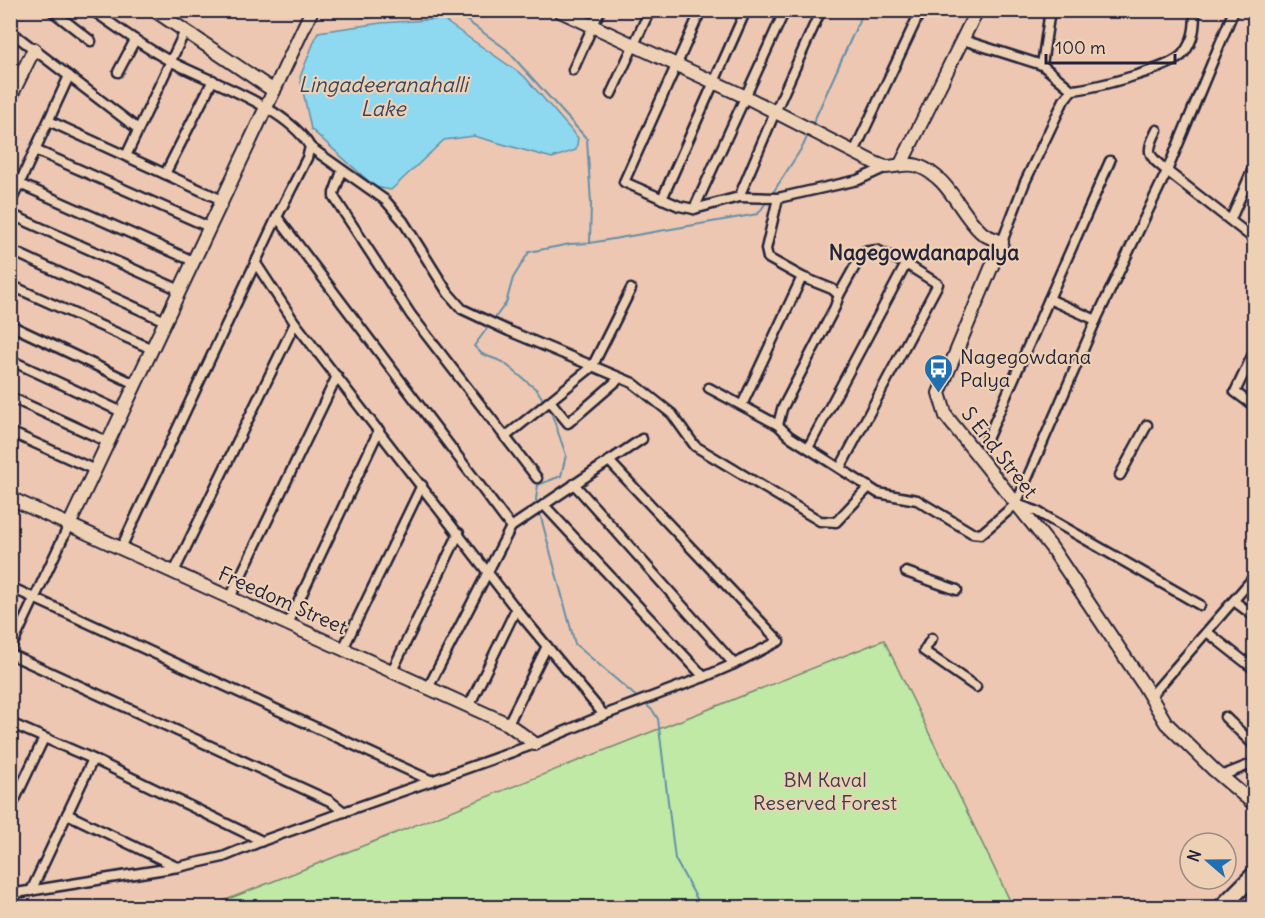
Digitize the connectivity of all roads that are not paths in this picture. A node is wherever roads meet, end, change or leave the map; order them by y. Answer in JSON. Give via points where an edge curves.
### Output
{"nodes":[{"id":1,"x":51,"y":10,"type":"edge"},
{"id":2,"x":92,"y":10,"type":"edge"},
{"id":3,"x":154,"y":10,"type":"edge"},
{"id":4,"x":312,"y":10,"type":"edge"},
{"id":5,"x":558,"y":10,"type":"edge"},
{"id":6,"x":600,"y":10,"type":"edge"},
{"id":7,"x":650,"y":10,"type":"edge"},
{"id":8,"x":701,"y":10,"type":"edge"},
{"id":9,"x":746,"y":10,"type":"edge"},
{"id":10,"x":785,"y":10,"type":"edge"},
{"id":11,"x":821,"y":10,"type":"edge"},
{"id":12,"x":921,"y":10,"type":"edge"},
{"id":13,"x":977,"y":10,"type":"edge"},
{"id":14,"x":1050,"y":10,"type":"edge"},
{"id":15,"x":1195,"y":10,"type":"edge"},
{"id":16,"x":1234,"y":10,"type":"edge"},
{"id":17,"x":592,"y":26,"type":"junction"},
{"id":18,"x":10,"y":31,"type":"edge"},
{"id":19,"x":185,"y":32,"type":"junction"},
{"id":20,"x":135,"y":40,"type":"junction"},
{"id":21,"x":963,"y":40,"type":"junction"},
{"id":22,"x":91,"y":41,"type":"dead end"},
{"id":23,"x":633,"y":45,"type":"junction"},
{"id":24,"x":34,"y":49,"type":"junction"},
{"id":25,"x":171,"y":61,"type":"junction"},
{"id":26,"x":1042,"y":64,"type":"junction"},
{"id":27,"x":676,"y":65,"type":"junction"},
{"id":28,"x":573,"y":70,"type":"dead end"},
{"id":29,"x":118,"y":72,"type":"dead end"},
{"id":30,"x":69,"y":76,"type":"junction"},
{"id":31,"x":213,"y":80,"type":"junction"},
{"id":32,"x":713,"y":82,"type":"junction"},
{"id":33,"x":1072,"y":90,"type":"junction"},
{"id":34,"x":273,"y":91,"type":"junction"},
{"id":35,"x":611,"y":94,"type":"dead end"},
{"id":36,"x":746,"y":97,"type":"junction"},
{"id":37,"x":10,"y":98,"type":"edge"},
{"id":38,"x":266,"y":108,"type":"junction"},
{"id":39,"x":775,"y":112,"type":"junction"},
{"id":40,"x":48,"y":121,"type":"junction"},
{"id":41,"x":138,"y":129,"type":"junction"},
{"id":42,"x":1157,"y":130,"type":"dead end"},
{"id":43,"x":309,"y":147,"type":"junction"},
{"id":44,"x":35,"y":150,"type":"junction"},
{"id":45,"x":854,"y":152,"type":"junction"},
{"id":46,"x":126,"y":156,"type":"junction"},
{"id":47,"x":1110,"y":161,"type":"dead end"},
{"id":48,"x":901,"y":164,"type":"junction"},
{"id":49,"x":1254,"y":166,"type":"edge"},
{"id":50,"x":886,"y":167,"type":"junction"},
{"id":51,"x":342,"y":171,"type":"junction"},
{"id":52,"x":1167,"y":171,"type":"junction"},
{"id":53,"x":165,"y":174,"type":"junction"},
{"id":54,"x":20,"y":184,"type":"junction"},
{"id":55,"x":739,"y":197,"type":"junction"},
{"id":56,"x":778,"y":198,"type":"junction"},
{"id":57,"x":662,"y":199,"type":"junction"},
{"id":58,"x":222,"y":200,"type":"junction"},
{"id":59,"x":10,"y":204,"type":"edge"},
{"id":60,"x":694,"y":209,"type":"junction"},
{"id":61,"x":10,"y":214,"type":"edge"},
{"id":62,"x":277,"y":216,"type":"junction"},
{"id":63,"x":1231,"y":219,"type":"junction"},
{"id":64,"x":209,"y":227,"type":"junction"},
{"id":65,"x":1254,"y":238,"type":"edge"},
{"id":66,"x":1002,"y":242,"type":"junction"},
{"id":67,"x":10,"y":250,"type":"edge"},
{"id":68,"x":193,"y":261,"type":"junction"},
{"id":69,"x":255,"y":262,"type":"junction"},
{"id":70,"x":906,"y":264,"type":"junction"},
{"id":71,"x":802,"y":277,"type":"junction"},
{"id":72,"x":10,"y":285,"type":"edge"},
{"id":73,"x":631,"y":289,"type":"dead end"},
{"id":74,"x":180,"y":290,"type":"junction"},
{"id":75,"x":839,"y":295,"type":"junction"},
{"id":76,"x":1049,"y":299,"type":"junction"},
{"id":77,"x":1096,"y":320,"type":"junction"},
{"id":78,"x":165,"y":321,"type":"junction"},
{"id":79,"x":296,"y":322,"type":"junction"},
{"id":80,"x":10,"y":325,"type":"edge"},
{"id":81,"x":152,"y":349,"type":"junction"},
{"id":82,"x":1254,"y":352,"type":"edge"},
{"id":83,"x":10,"y":360,"type":"edge"},
{"id":84,"x":592,"y":367,"type":"junction"},
{"id":85,"x":337,"y":376,"type":"junction"},
{"id":86,"x":620,"y":378,"type":"junction"},
{"id":87,"x":135,"y":384,"type":"junction"},
{"id":88,"x":709,"y":388,"type":"dead end"},
{"id":89,"x":10,"y":397,"type":"edge"},
{"id":90,"x":550,"y":401,"type":"junction"},
{"id":91,"x":742,"y":405,"type":"junction"},
{"id":92,"x":1254,"y":406,"type":"edge"},
{"id":93,"x":122,"y":412,"type":"junction"},
{"id":94,"x":778,"y":425,"type":"junction"},
{"id":95,"x":1146,"y":425,"type":"dead end"},
{"id":96,"x":380,"y":430,"type":"junction"},
{"id":97,"x":10,"y":432,"type":"edge"},
{"id":98,"x":505,"y":437,"type":"junction"},
{"id":99,"x":642,"y":439,"type":"dead end"},
{"id":100,"x":108,"y":442,"type":"junction"},
{"id":101,"x":984,"y":446,"type":"dead end"},
{"id":102,"x":808,"y":448,"type":"junction"},
{"id":103,"x":609,"y":461,"type":"junction"},
{"id":104,"x":840,"y":468,"type":"junction"},
{"id":105,"x":95,"y":470,"type":"junction"},
{"id":106,"x":1120,"y":475,"type":"dead end"},
{"id":107,"x":537,"y":478,"type":"dead end"},
{"id":108,"x":574,"y":484,"type":"junction"},
{"id":109,"x":422,"y":485,"type":"junction"},
{"id":110,"x":869,"y":487,"type":"junction"},
{"id":111,"x":10,"y":498,"type":"edge"},
{"id":112,"x":1016,"y":504,"type":"junction"},
{"id":113,"x":544,"y":505,"type":"junction"},
{"id":114,"x":69,"y":525,"type":"junction"},
{"id":115,"x":511,"y":527,"type":"junction"},
{"id":116,"x":459,"y":533,"type":"junction"},
{"id":117,"x":121,"y":549,"type":"junction"},
{"id":118,"x":489,"y":571,"type":"junction"},
{"id":119,"x":906,"y":572,"type":"dead end"},
{"id":120,"x":174,"y":573,"type":"junction"},
{"id":121,"x":1254,"y":578,"type":"edge"},
{"id":122,"x":10,"y":587,"type":"edge"},
{"id":123,"x":957,"y":590,"type":"dead end"},
{"id":124,"x":231,"y":598,"type":"junction"},
{"id":125,"x":35,"y":599,"type":"junction"},
{"id":126,"x":1234,"y":601,"type":"junction"},
{"id":127,"x":1200,"y":605,"type":"dead end"},
{"id":128,"x":516,"y":609,"type":"junction"},
{"id":129,"x":1254,"y":616,"type":"edge"},
{"id":130,"x":288,"y":624,"type":"junction"},
{"id":131,"x":1207,"y":632,"type":"junction"},
{"id":132,"x":932,"y":638,"type":"dead end"},
{"id":133,"x":547,"y":646,"type":"junction"},
{"id":134,"x":343,"y":649,"type":"junction"},
{"id":135,"x":10,"y":652,"type":"edge"},
{"id":136,"x":734,"y":664,"type":"junction"},
{"id":137,"x":1254,"y":669,"type":"edge"},
{"id":138,"x":392,"y":671,"type":"junction"},
{"id":139,"x":704,"y":677,"type":"junction"},
{"id":140,"x":976,"y":687,"type":"dead end"},
{"id":141,"x":428,"y":688,"type":"junction"},
{"id":142,"x":1150,"y":697,"type":"junction"},
{"id":143,"x":470,"y":706,"type":"junction"},
{"id":144,"x":604,"y":715,"type":"junction"},
{"id":145,"x":1225,"y":717,"type":"dead end"},
{"id":146,"x":10,"y":723,"type":"edge"},
{"id":147,"x":508,"y":724,"type":"junction"},
{"id":148,"x":44,"y":738,"type":"junction"},
{"id":149,"x":535,"y":744,"type":"junction"},
{"id":150,"x":1254,"y":745,"type":"edge"},
{"id":151,"x":93,"y":759,"type":"junction"},
{"id":152,"x":1254,"y":763,"type":"edge"},
{"id":153,"x":1221,"y":776,"type":"junction"},
{"id":154,"x":432,"y":781,"type":"junction"},
{"id":155,"x":1254,"y":804,"type":"edge"},
{"id":156,"x":10,"y":810,"type":"edge"},
{"id":157,"x":344,"y":812,"type":"junction"},
{"id":158,"x":67,"y":814,"type":"junction"},
{"id":159,"x":262,"y":841,"type":"junction"},
{"id":160,"x":178,"y":867,"type":"junction"},
{"id":161,"x":1254,"y":875,"type":"edge"},
{"id":162,"x":31,"y":891,"type":"junction"},
{"id":163,"x":10,"y":894,"type":"edge"},
{"id":164,"x":1221,"y":908,"type":"edge"}],
"edges":[{"from":1,"to":22,"type":"street"},
{"from":2,"to":20,"type":"street"},
{"from":3,"to":19,"type":"street"},
{"from":4,"to":34,"type":"street"},
{"from":5,"to":17,"type":"street"},
{"from":6,"to":17,"type":"street"},
{"from":7,"to":23,"type":"street"},
{"from":8,"to":27,"type":"street"},
{"from":9,"to":32,"type":"street"},
{"from":10,"to":36,"type":"street"},
{"from":11,"to":39,"type":"street"},
{"from":12,"to":45,"type":"street"},
{"from":13,"to":21,"type":"street"},
{"from":14,"to":26,"type":"street"},
{"from":15,"to":33,"type":"street","via":[[1196,32],[1182,56],[1161,67]]},
{"from":16,"to":52,"type":"street"},
{"from":17,"to":23,"type":"street"},
{"from":17,"to":28,"type":"street"},
{"from":18,"to":24,"type":"street"},
{"from":19,"to":25,"type":"street"},
{"from":19,"to":34,"type":"street"},
{"from":20,"to":25,"type":"street"},
{"from":20,"to":29,"type":"street"},
{"from":21,"to":26,"type":"street"},
{"from":21,"to":48,"type":"street"},
{"from":23,"to":27,"type":"street"},
{"from":23,"to":35,"type":"street"},
{"from":24,"to":30,"type":"street"},
{"from":24,"to":37,"type":"street"},
{"from":25,"to":31,"type":"street"},
{"from":25,"to":41,"type":"street"},
{"from":26,"to":33,"type":"street"},
{"from":27,"to":32,"type":"street"},
{"from":27,"to":57,"type":"street","via":[[624,182]]},
{"from":30,"to":40,"type":"street"},
{"from":30,"to":41,"type":"street"},
{"from":31,"to":38,"type":"street"},
{"from":31,"to":53,"type":"street"},
{"from":32,"to":36,"type":"street"},
{"from":32,"to":57,"type":"street"},
{"from":33,"to":66,"type":"street","name":"S End Street","via":[[1025,182]]},
{"from":34,"to":38,"type":"street"},
{"from":36,"to":39,"type":"street"},
{"from":36,"to":60,"type":"street"},
{"from":38,"to":43,"type":"street","via":[[304,136]]},
{"from":38,"to":58,"type":"street"},
{"from":39,"to":45,"type":"street"},
{"from":39,"to":55,"type":"street"},
{"from":40,"to":44,"type":"street"},
{"from":40,"to":46,"type":"street"},
{"from":41,"to":46,"type":"street"},
{"from":42,"to":52,"type":"street","via":[[1148,150],[1150,157]]},
{"from":43,"to":51,"type":"street"},
{"from":43,"to":62,"type":"street"},
{"from":44,"to":54,"type":"street"},
{"from":44,"to":64,"type":"street"},
{"from":45,"to":50,"type":"street"},
{"from":46,"to":53,"type":"street"},
{"from":47,"to":76,"type":"street"},
{"from":48,"to":50,"type":"street"},
{"from":48,"to":66,"type":"street","via":[[917,165],[935,176],[983,234]]},
{"from":49,"to":63,"type":"street"},
{"from":50,"to":56,"type":"street","via":[[858,180]]},
{"from":51,"to":84,"type":"street","via":[[392,208],[462,309]]},
{"from":51,"to":98,"type":"street","via":[[334,197],[411,315]]},
{"from":52,"to":63,"type":"street"},
{"from":52,"to":77,"type":"street"},
{"from":53,"to":58,"type":"street"},
{"from":54,"to":59,"type":"street"},
{"from":54,"to":68,"type":"street"},
{"from":55,"to":56,"type":"street"},
{"from":55,"to":60,"type":"street"},
{"from":56,"to":71,"type":"street","via":[[766,249],[768,258]]},
{"from":57,"to":60,"type":"street"},
{"from":58,"to":64,"type":"street"},
{"from":61,"to":74,"type":"street"},
{"from":62,"to":69,"type":"street"},
{"from":62,"to":115,"type":"street"},
{"from":63,"to":65,"type":"street"},
{"from":64,"to":68,"type":"street"},
{"from":66,"to":112,"type":"street","name":"S End Street","via":[[939,393],[946,416]]},
{"from":67,"to":78,"type":"street"},
{"from":68,"to":74,"type":"street"},
{"from":69,"to":79,"type":"street"},
{"from":69,"to":117,"type":"street"},
{"from":70,"to":75,"type":"street","via":[[877,250],[863,252]]},
{"from":70,"to":102,"type":"street"},
{"from":70,"to":104,"type":"street","via":[[938,284]]},
{"from":71,"to":75,"type":"street"},
{"from":71,"to":91,"type":"street"},
{"from":72,"to":81,"type":"street"},
{"from":73,"to":84,"type":"street"},
{"from":74,"to":78,"type":"street"},
{"from":75,"to":94,"type":"street","via":[[782,409]]},
{"from":76,"to":77,"type":"street"},
{"from":76,"to":101,"type":"street"},
{"from":77,"to":112,"type":"street"},
{"from":78,"to":81,"type":"street"},
{"from":79,"to":85,"type":"street"},
{"from":79,"to":120,"type":"street"},
{"from":80,"to":87,"type":"street"},
{"from":81,"to":87,"type":"street"},
{"from":82,"to":92,"type":"street","via":[[1235,393]]},
{"from":83,"to":93,"type":"street"},
{"from":84,"to":86,"type":"street"},
{"from":84,"to":90,"type":"street"},
{"from":85,"to":96,"type":"street"},
{"from":85,"to":124,"type":"street"},
{"from":86,"to":90,"type":"street","via":[[568,423]]},
{"from":86,"to":110,"type":"street","via":[[633,383],[672,414],[696,446],[820,521],[836,522]]},
{"from":87,"to":93,"type":"street"},
{"from":88,"to":91,"type":"street"},
{"from":89,"to":100,"type":"street"},
{"from":90,"to":98,"type":"street"},
{"from":91,"to":94,"type":"street"},
{"from":93,"to":100,"type":"street"},
{"from":94,"to":102,"type":"street"},
{"from":95,"to":106,"type":"street"},
{"from":96,"to":109,"type":"street"},
{"from":96,"to":130,"type":"street"},
{"from":97,"to":105,"type":"street"},
{"from":98,"to":107,"type":"street"},
{"from":99,"to":103,"type":"street"},
{"from":100,"to":105,"type":"street"},
{"from":102,"to":104,"type":"street"},
{"from":103,"to":108,"type":"street"},
{"from":103,"to":136,"type":"street","via":[[779,641]]},
{"from":104,"to":110,"type":"street"},
{"from":105,"to":114,"type":"street"},
{"from":108,"to":113,"type":"street"},
{"from":108,"to":136,"type":"street"},
{"from":109,"to":116,"type":"street"},
{"from":109,"to":134,"type":"street"},
{"from":110,"to":112,"type":"street","via":[[878,493],[917,500],[977,534]]},
{"from":111,"to":114,"type":"street","name":"Freedom Street"},
{"from":112,"to":127,"type":"street","via":[[1036,511]]},
{"from":112,"to":142,"type":"street","name":"S End Street","via":[[1051,546]]},
{"from":113,"to":115,"type":"street"},
{"from":113,"to":139,"type":"street"},
{"from":114,"to":117,"type":"street","name":"Freedom Street"},
{"from":114,"to":125,"type":"street"},
{"from":115,"to":118,"type":"street"},
{"from":116,"to":118,"type":"street"},
{"from":116,"to":138,"type":"street"},
{"from":117,"to":120,"type":"street","name":"Freedom Street"},
{"from":118,"to":128,"type":"street"},
{"from":118,"to":141,"type":"street"},
{"from":119,"to":123,"type":"street"},
{"from":120,"to":124,"type":"street","name":"Freedom Street"},
{"from":121,"to":126,"type":"street"},
{"from":122,"to":125,"type":"street"},
{"from":124,"to":130,"type":"street","name":"Freedom Street"},
{"from":125,"to":135,"type":"street"},
{"from":125,"to":154,"type":"street"},
{"from":126,"to":129,"type":"street"},
{"from":126,"to":131,"type":"street"},
{"from":128,"to":133,"type":"street"},
{"from":128,"to":143,"type":"street"},
{"from":130,"to":134,"type":"street","name":"Freedom Street"},
{"from":131,"to":137,"type":"street"},
{"from":131,"to":142,"type":"street"},
{"from":132,"to":140,"type":"street","via":[[924,651]]},
{"from":133,"to":144,"type":"street"},
{"from":133,"to":147,"type":"street"},
{"from":134,"to":138,"type":"street","name":"Freedom Street"},
{"from":135,"to":157,"type":"street","via":[[330,801]]},
{"from":136,"to":139,"type":"street"},
{"from":138,"to":141,"type":"street","name":"Freedom Street"},
{"from":139,"to":144,"type":"street"},
{"from":141,"to":143,"type":"street","name":"Freedom Street"},
{"from":142,"to":153,"type":"street","name":"S End Street","via":[[1166,723]]},
{"from":143,"to":147,"type":"street","name":"Freedom Street"},
{"from":144,"to":149,"type":"street"},
{"from":145,"to":150,"type":"street"},
{"from":146,"to":148,"type":"street"},
{"from":147,"to":149,"type":"street","name":"Freedom Street"},
{"from":148,"to":151,"type":"street"},
{"from":148,"to":156,"type":"street"},
{"from":149,"to":154,"type":"street"},
{"from":151,"to":158,"type":"street"},
{"from":151,"to":159,"type":"street"},
{"from":152,"to":153,"type":"street"},
{"from":153,"to":155,"type":"street","name":"S End Street"},
{"from":154,"to":157,"type":"street"},
{"from":157,"to":159,"type":"street"},
{"from":158,"to":160,"type":"street"},
{"from":158,"to":162,"type":"street"},
{"from":159,"to":160,"type":"street","via":[[223,857]]},
{"from":160,"to":162,"type":"street"},
{"from":161,"to":164,"type":"highway"},
{"from":162,"to":163,"type":"street"}]}
